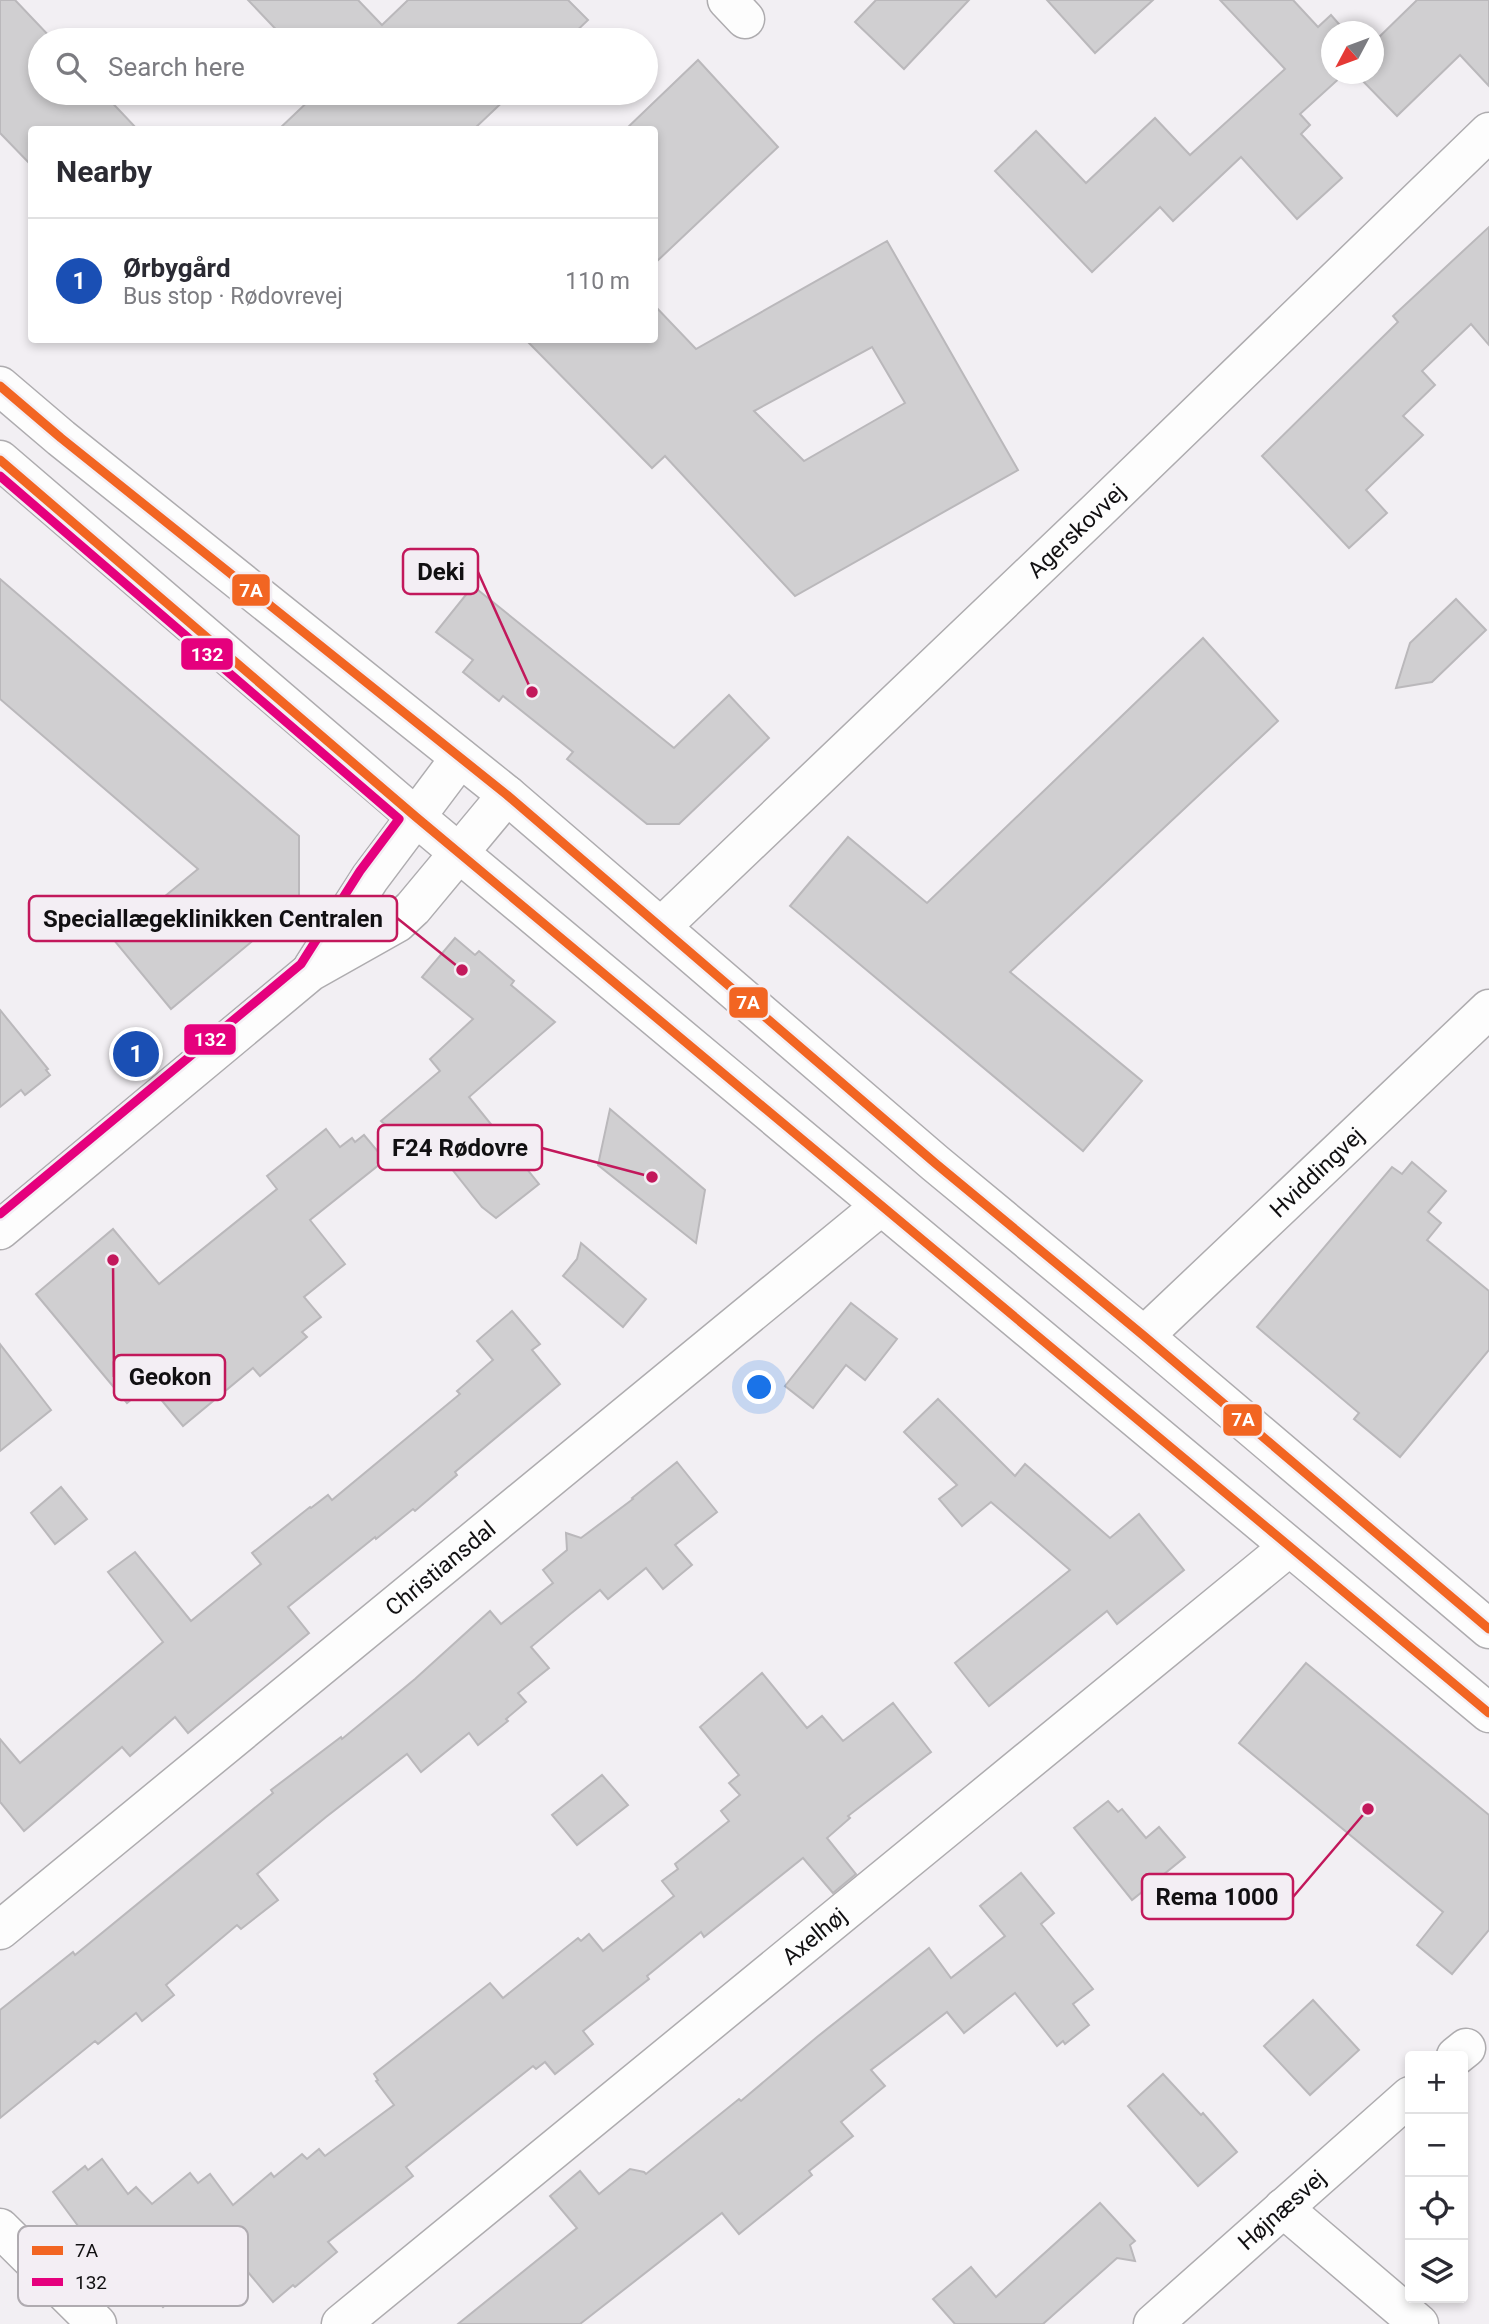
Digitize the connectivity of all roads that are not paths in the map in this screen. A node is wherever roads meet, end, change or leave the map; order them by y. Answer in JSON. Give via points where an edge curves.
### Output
{"nodes":[{"id":1,"x":1489,"y":132,"type":"edge"},
{"id":2,"x":0,"y":386,"type":"edge"},
{"id":3,"x":6,"y":475,"type":"edge"},
{"id":4,"x":460,"y":758,"type":"junction"},
{"id":5,"x":507,"y":794,"type":"junction"},
{"id":6,"x":416,"y":817,"type":"junction"},
{"id":7,"x":460,"y":853,"type":"junction"},
{"id":8,"x":661,"y":927,"type":"junction"},
{"id":9,"x":310,"y":972,"type":"junction"},
{"id":10,"x":1489,"y":1009,"type":"edge"},
{"id":11,"x":881,"y":1206,"type":"junction"},
{"id":12,"x":0,"y":1230,"type":"edge"},
{"id":13,"x":1144,"y":1336,"type":"junction"},
{"id":14,"x":1289,"y":1547,"type":"junction"},
{"id":15,"x":1489,"y":1629,"type":"edge"},
{"id":16,"x":1489,"y":1713,"type":"edge"},
{"id":17,"x":0,"y":1930,"type":"edge"},
{"id":18,"x":1405,"y":2100,"type":"edge"},
{"id":19,"x":1283,"y":2208,"type":"junction"},
{"id":20,"x":0,"y":2228,"type":"edge"},
{"id":21,"x":18,"y":2246,"type":"edge"},
{"id":22,"x":79,"y":2306,"type":"edge"},
{"id":23,"x":97,"y":2324,"type":"edge"},
{"id":24,"x":341,"y":2324,"type":"edge"},
{"id":25,"x":1153,"y":2324,"type":"edge"},
{"id":26,"x":1419,"y":2324,"type":"edge"}],
"edges":[{"from":1,"to":8,"type":"street","name":"Agerskovvej"},
{"from":2,"to":4,"type":"street"},
{"from":3,"to":6,"type":"street"},
{"from":4,"to":5,"type":"street"},
{"from":4,"to":6,"type":"street"},
{"from":5,"to":7,"type":"street"},
{"from":5,"to":8,"type":"street"},
{"from":6,"to":7,"type":"street"},
{"from":6,"to":9,"type":"street","via":[[370,878]]},
{"from":7,"to":9,"type":"street","via":[[397,923]]},
{"from":7,"to":11,"type":"street"},
{"from":8,"to":13,"type":"street"},
{"from":9,"to":12,"type":"street"},
{"from":10,"to":13,"type":"street","name":"Hviddingvej"},
{"from":11,"to":14,"type":"street"},
{"from":11,"to":17,"type":"street","name":"Christiansdal"},
{"from":13,"to":15,"type":"street"},
{"from":14,"to":16,"type":"street"},
{"from":14,"to":24,"type":"street","name":"Axelhøj"},
{"from":18,"to":19,"type":"street","name":"Højnæsvej"},
{"from":19,"to":25,"type":"street","name":"Højnæsvej"},
{"from":19,"to":26,"type":"street"},
{"from":20,"to":21,"type":"street"},
{"from":22,"to":23,"type":"street"}]}
